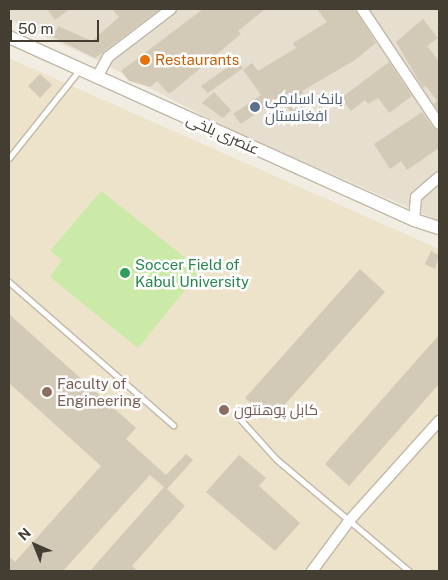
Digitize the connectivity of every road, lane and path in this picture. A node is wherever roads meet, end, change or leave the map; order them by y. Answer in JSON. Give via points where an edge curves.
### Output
{"nodes":[{"id":1,"x":171,"y":9,"type":"edge"},
{"id":2,"x":362,"y":9,"type":"edge"},
{"id":3,"x":9,"y":37,"type":"edge"},
{"id":4,"x":80,"y":69,"type":"junction"},
{"id":5,"x":97,"y":77,"type":"junction"},
{"id":6,"x":439,"y":124,"type":"edge"},
{"id":7,"x":9,"y":158,"type":"edge"},
{"id":8,"x":439,"y":177,"type":"edge"},
{"id":9,"x":414,"y":220,"type":"junction"},
{"id":10,"x":439,"y":228,"type":"edge"},
{"id":11,"x":9,"y":282,"type":"edge"},
{"id":12,"x":240,"y":419,"type":"dead end"},
{"id":13,"x":439,"y":421,"type":"edge"},
{"id":14,"x":174,"y":425,"type":"dead end"},
{"id":15,"x":349,"y":521,"type":"junction"},
{"id":16,"x":312,"y":571,"type":"edge"},
{"id":17,"x":409,"y":571,"type":"edge"}],
"edges":[{"from":1,"to":5,"type":"street","via":[[108,57]]},
{"from":2,"to":6,"type":"street"},
{"from":3,"to":4,"type":"street","name":"عنصری بلخی"},
{"from":4,"to":5,"type":"street","name":"عنصری بلخی"},
{"from":4,"to":7,"type":"lane"},
{"from":5,"to":9,"type":"street","name":"عنصری بلخی"},
{"from":8,"to":9,"type":"street","via":[[416,197]]},
{"from":9,"to":10,"type":"street","name":"عنصری بلخی"},
{"from":11,"to":14,"type":"lane"},
{"from":12,"to":15,"type":"lane","via":[[276,460]]},
{"from":13,"to":15,"type":"street"},
{"from":15,"to":16,"type":"street"},
{"from":15,"to":17,"type":"lane"}]}
